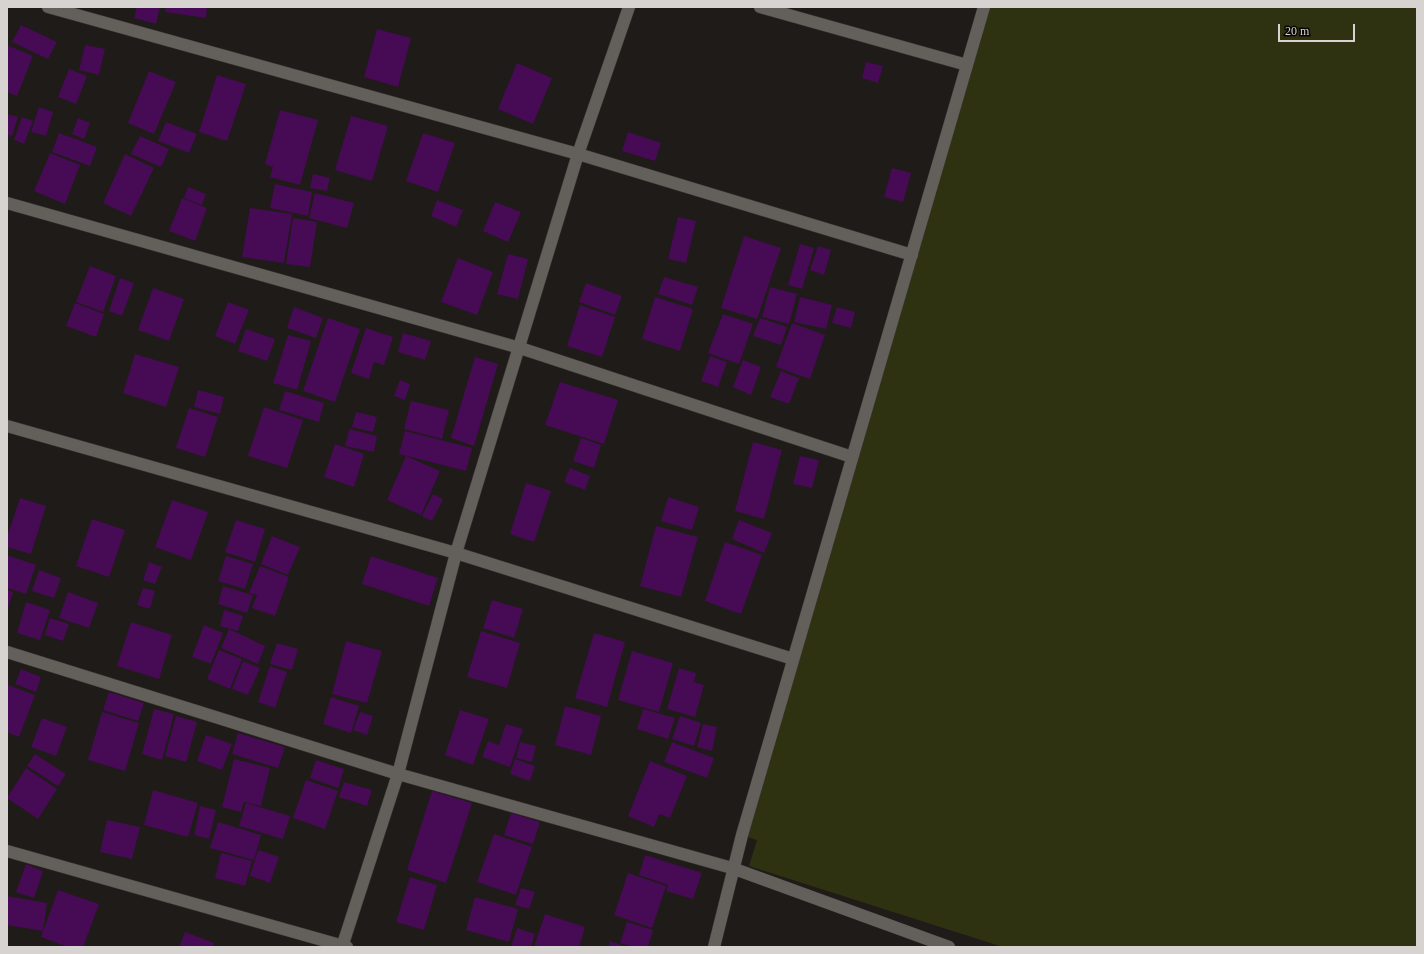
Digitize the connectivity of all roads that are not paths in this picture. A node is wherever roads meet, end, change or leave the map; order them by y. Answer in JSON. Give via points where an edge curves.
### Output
{"nodes":[{"id":1,"x":48,"y":7,"type":"edge"},
{"id":2,"x":629,"y":7,"type":"edge"},
{"id":3,"x":760,"y":7,"type":"edge"},
{"id":4,"x":984,"y":7,"type":"edge"},
{"id":5,"x":968,"y":65,"type":"junction"},
{"id":6,"x":578,"y":154,"type":"junction"},
{"id":7,"x":7,"y":203,"type":"edge"},
{"id":8,"x":912,"y":255,"type":"junction"},
{"id":9,"x":520,"y":348,"type":"junction"},
{"id":10,"x":7,"y":426,"type":"edge"},
{"id":11,"x":852,"y":457,"type":"junction"},
{"id":12,"x":456,"y":553,"type":"junction"},
{"id":13,"x":7,"y":652,"type":"edge"},
{"id":14,"x":793,"y":659,"type":"junction"},
{"id":15,"x":398,"y":774,"type":"junction"},
{"id":16,"x":7,"y":851,"type":"edge"},
{"id":17,"x":732,"y":868,"type":"junction"},
{"id":18,"x":344,"y":947,"type":"edge"},
{"id":19,"x":714,"y":947,"type":"edge"},
{"id":20,"x":949,"y":947,"type":"edge"}],
"edges":[{"from":1,"to":6,"type":"street"},
{"from":2,"to":6,"type":"street"},
{"from":3,"to":5,"type":"street"},
{"from":4,"to":5,"type":"street"},
{"from":5,"to":8,"type":"street"},
{"from":6,"to":8,"type":"street"},
{"from":6,"to":9,"type":"street"},
{"from":7,"to":9,"type":"street"},
{"from":8,"to":11,"type":"street"},
{"from":9,"to":11,"type":"street"},
{"from":9,"to":12,"type":"street"},
{"from":10,"to":12,"type":"street"},
{"from":11,"to":14,"type":"street"},
{"from":12,"to":14,"type":"street"},
{"from":12,"to":15,"type":"street"},
{"from":13,"to":15,"type":"street"},
{"from":14,"to":17,"type":"street"},
{"from":15,"to":17,"type":"street"},
{"from":15,"to":18,"type":"street"},
{"from":16,"to":18,"type":"street"},
{"from":17,"to":19,"type":"street"},
{"from":17,"to":20,"type":"street"}]}
